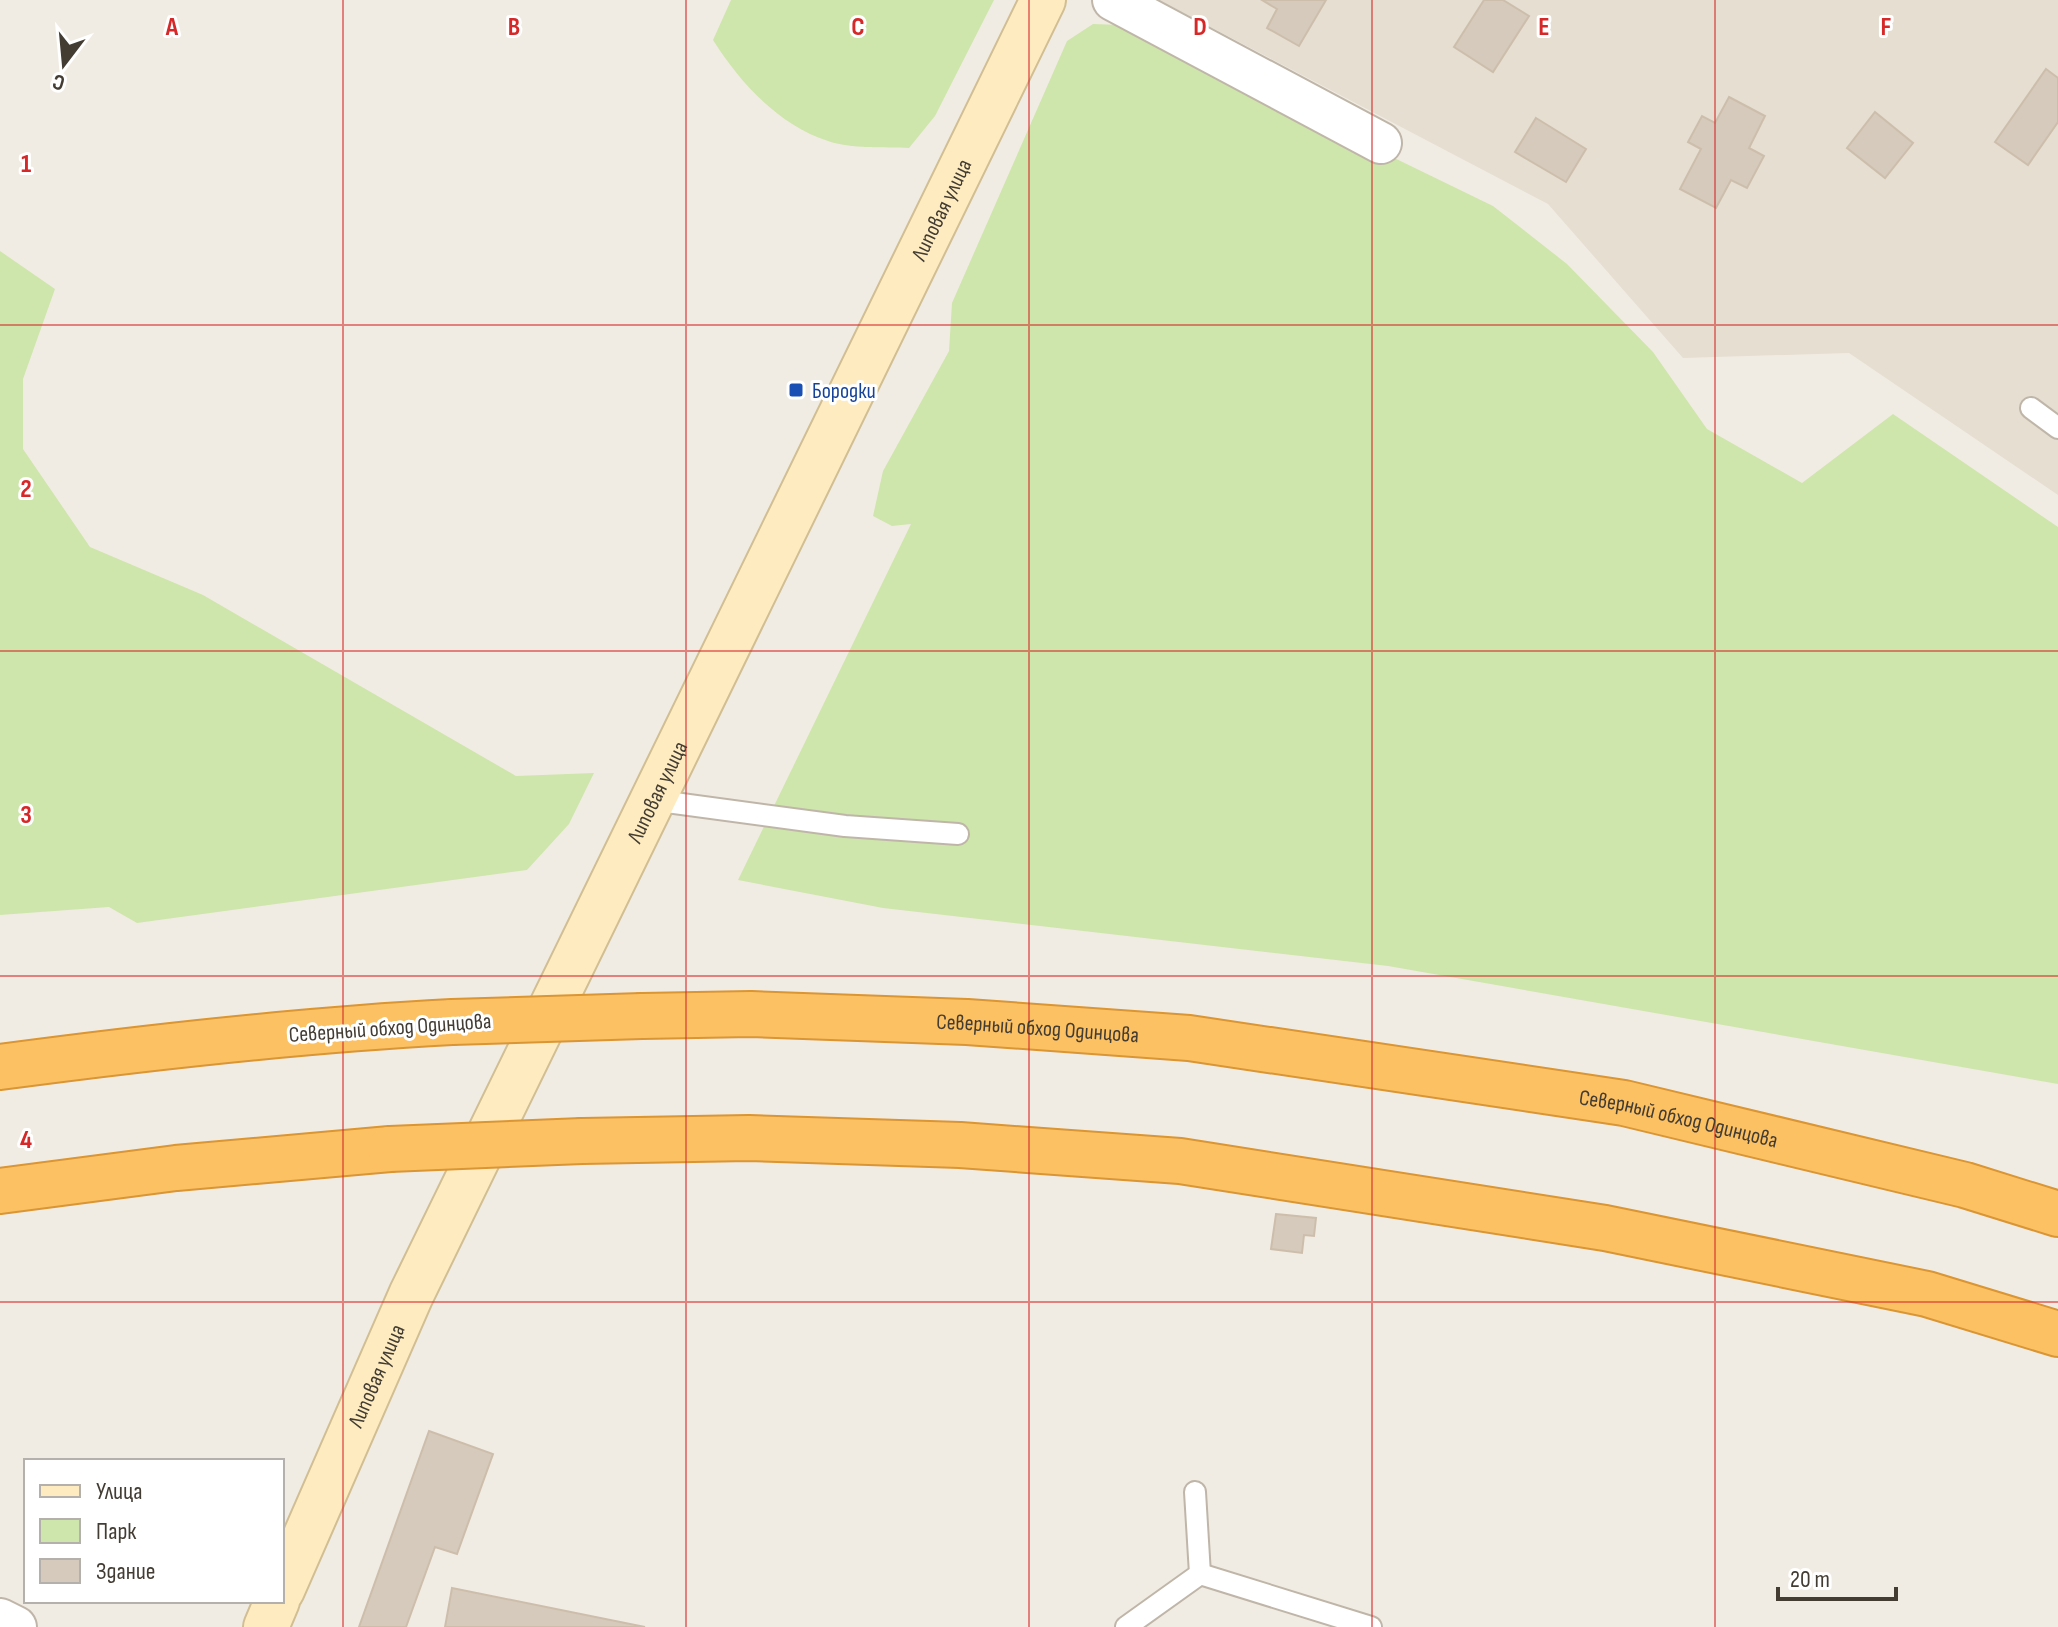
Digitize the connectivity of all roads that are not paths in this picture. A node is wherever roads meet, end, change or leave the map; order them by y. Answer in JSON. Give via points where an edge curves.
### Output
{"nodes":[{"id":1,"x":1043,"y":0,"type":"edge"},
{"id":2,"x":1113,"y":0,"type":"edge"},
{"id":3,"x":1381,"y":143,"type":"dead end"},
{"id":4,"x":2031,"y":408,"type":"dead end"},
{"id":5,"x":2058,"y":428,"type":"edge"},
{"id":6,"x":652,"y":800,"type":"junction"},
{"id":7,"x":958,"y":834,"type":"dead end"},
{"id":8,"x":0,"y":1067,"type":"edge"},
{"id":9,"x":0,"y":1191,"type":"edge"},
{"id":10,"x":2058,"y":1214,"type":"edge"},
{"id":11,"x":2058,"y":1334,"type":"edge"},
{"id":12,"x":1195,"y":1492,"type":"dead end"},
{"id":13,"x":1200,"y":1574,"type":"junction"},
{"id":14,"x":284,"y":1585,"type":"edge"},
{"id":15,"x":276,"y":1603,"type":"edge"},
{"id":16,"x":0,"y":1619,"type":"edge"},
{"id":17,"x":16,"y":1627,"type":"edge"},
{"id":18,"x":266,"y":1627,"type":"edge"},
{"id":19,"x":1126,"y":1627,"type":"edge"},
{"id":20,"x":1371,"y":1627,"type":"edge"}],
"edges":[{"from":1,"to":6,"type":"street","name":"Липовая улица"},
{"from":2,"to":3,"type":"street"},
{"from":4,"to":5,"type":"lane"},
{"from":6,"to":7,"type":"lane","via":[[845,826]]},
{"from":6,"to":14,"type":"street","name":"Липовая улица","via":[[411,1295]]},
{"from":8,"to":10,"type":"highway","name":"Северный обход Одинцова","bridge":true,"via":[[177,1044],[452,1022],[751,1014],[967,1022],[1189,1038],[1624,1103],[1965,1185]]},
{"from":9,"to":11,"type":"highway","bridge":true,"via":[[176,1168],[390,1149],[780,1139],[960,1145],[1180,1161],[1605,1228],[1927,1294]]},
{"from":12,"to":13,"type":"lane"},
{"from":13,"to":19,"type":"lane"},
{"from":13,"to":20,"type":"lane"},
{"from":15,"to":18,"type":"street"},
{"from":16,"to":17,"type":"street"}]}
